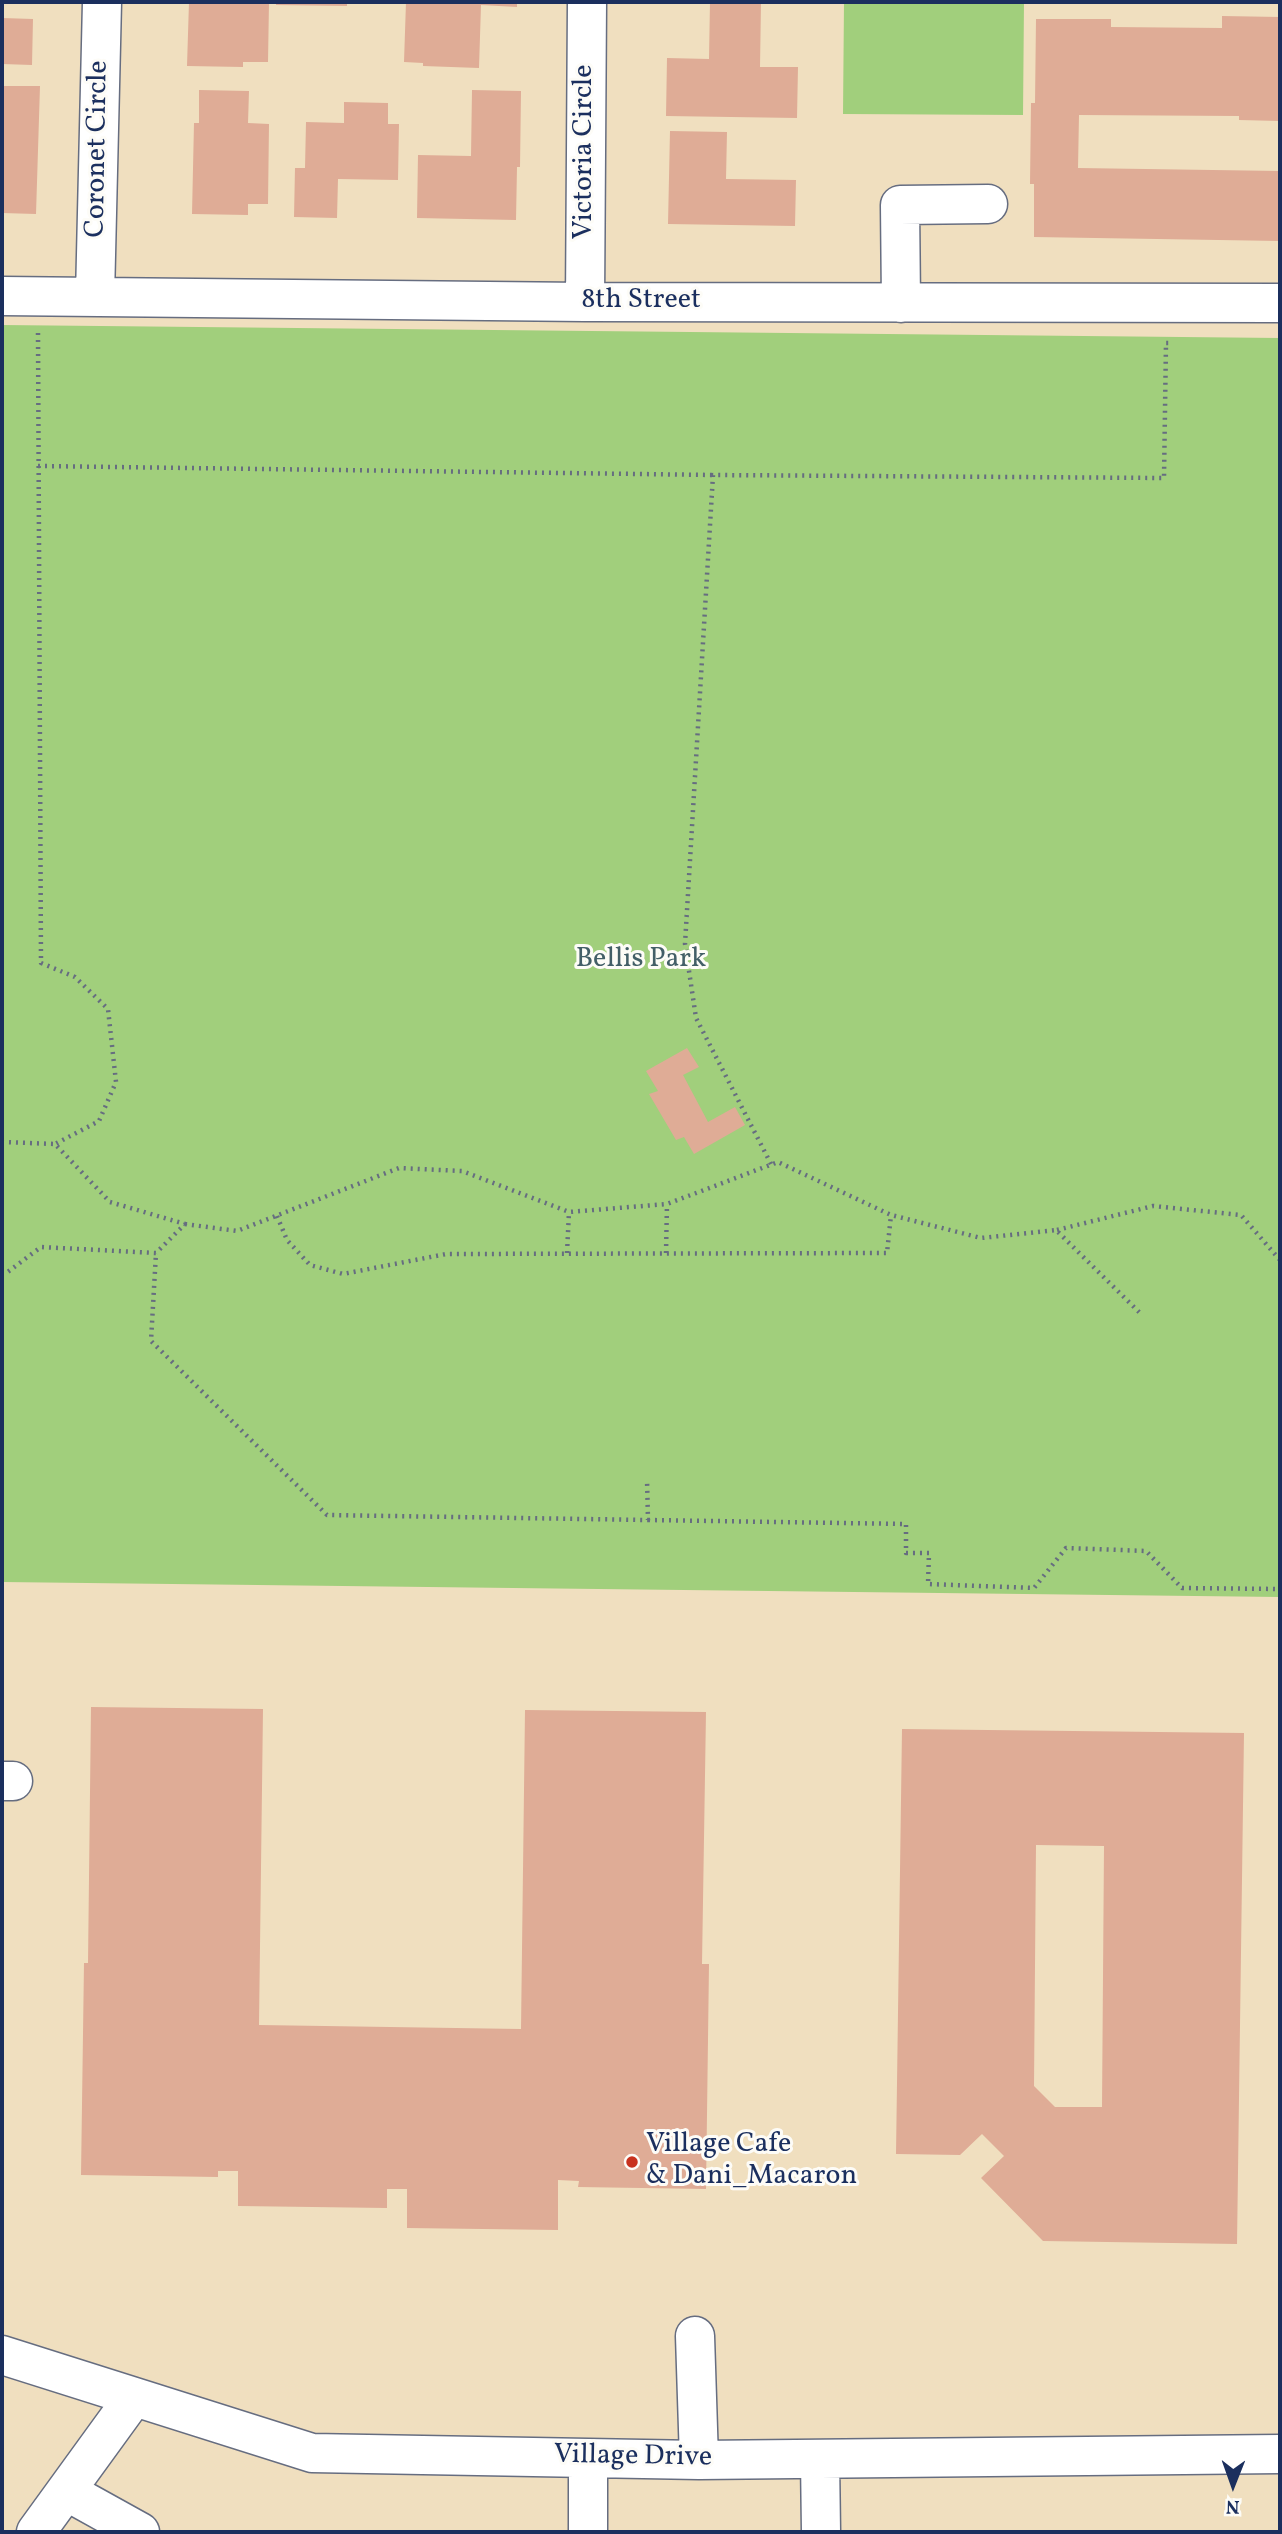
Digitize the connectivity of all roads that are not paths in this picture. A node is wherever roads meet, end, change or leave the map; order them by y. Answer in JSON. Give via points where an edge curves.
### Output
{"nodes":[{"id":1,"x":102,"y":2,"type":"edge"},
{"id":2,"x":587,"y":2,"type":"edge"},
{"id":3,"x":988,"y":204,"type":"dead end"},
{"id":4,"x":2,"y":296,"type":"edge"},
{"id":5,"x":96,"y":297,"type":"junction"},
{"id":6,"x":584,"y":302,"type":"junction"},
{"id":7,"x":901,"y":303,"type":"junction"},
{"id":8,"x":1280,"y":303,"type":"edge"},
{"id":9,"x":695,"y":2336,"type":"dead end"},
{"id":10,"x":2,"y":2355,"type":"edge"},
{"id":11,"x":134,"y":2397,"type":"junction"},
{"id":12,"x":1280,"y":2454,"type":"edge"},
{"id":13,"x":588,"y":2458,"type":"junction"},
{"id":14,"x":820,"y":2459,"type":"junction"},
{"id":15,"x":699,"y":2460,"type":"junction"},
{"id":16,"x":66,"y":2491,"type":"junction"},
{"id":17,"x":36,"y":2532,"type":"edge"},
{"id":18,"x":140,"y":2532,"type":"edge"},
{"id":19,"x":588,"y":2532,"type":"edge"},
{"id":20,"x":821,"y":2532,"type":"edge"}],
"edges":[{"from":1,"to":5,"type":"street","name":"Coronet Circle"},
{"from":2,"to":6,"type":"street","name":"Victoria Circle"},
{"from":3,"to":7,"type":"street","via":[[900,205]]},
{"from":4,"to":5,"type":"street","name":"8th Street"},
{"from":5,"to":6,"type":"street","name":"8th Street"},
{"from":6,"to":7,"type":"street","name":"8th Street"},
{"from":7,"to":8,"type":"street","name":"8th Street"},
{"from":9,"to":15,"type":"street"},
{"from":10,"to":11,"type":"street","name":"Village Drive"},
{"from":11,"to":13,"type":"street","name":"Village Drive","via":[[312,2453]]},
{"from":11,"to":16,"type":"street"},
{"from":12,"to":14,"type":"street","name":"Village Drive"},
{"from":13,"to":15,"type":"street","name":"Village Drive"},
{"from":13,"to":19,"type":"street"},
{"from":14,"to":15,"type":"street","name":"Village Drive"},
{"from":14,"to":20,"type":"street"},
{"from":16,"to":17,"type":"street"},
{"from":16,"to":18,"type":"street"}]}
